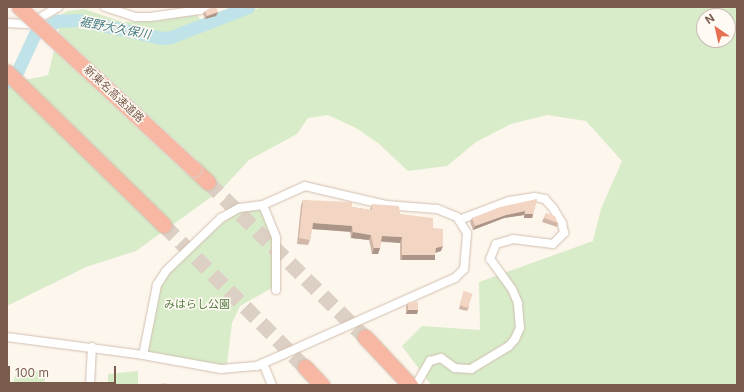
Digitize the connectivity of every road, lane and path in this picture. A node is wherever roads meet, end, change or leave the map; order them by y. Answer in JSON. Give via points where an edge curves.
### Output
{"nodes":[{"id":1,"x":19,"y":7,"type":"edge"},
{"id":2,"x":105,"y":7,"type":"edge"},
{"id":3,"x":205,"y":7,"type":"edge"},
{"id":4,"x":54,"y":8,"type":"edge"},
{"id":5,"x":7,"y":23,"type":"edge"},
{"id":6,"x":7,"y":72,"type":"edge"},
{"id":7,"x":208,"y":182,"type":"tunnel mouth"},
{"id":8,"x":264,"y":205,"type":"junction"},
{"id":9,"x":460,"y":220,"type":"junction"},
{"id":10,"x":164,"y":225,"type":"tunnel mouth"},
{"id":11,"x":276,"y":290,"type":"dead end"},
{"id":12,"x":7,"y":337,"type":"edge"},
{"id":13,"x":365,"y":337,"type":"tunnel mouth"},
{"id":14,"x":92,"y":347,"type":"junction"},
{"id":15,"x":143,"y":355,"type":"junction"},
{"id":16,"x":263,"y":363,"type":"junction"},
{"id":17,"x":305,"y":367,"type":"tunnel mouth"},
{"id":18,"x":90,"y":385,"type":"edge"},
{"id":19,"x":272,"y":385,"type":"edge"},
{"id":20,"x":322,"y":385,"type":"edge"},
{"id":21,"x":410,"y":385,"type":"edge"},
{"id":22,"x":416,"y":385,"type":"edge"}],
"edges":[{"from":1,"to":7,"type":"highway","name":"新東名高速道路","bridge":true},
{"from":2,"to":3,"type":"street","via":[[136,17],[150,17],[200,10]]},
{"from":4,"to":5,"type":"street","via":[[28,24]]},
{"from":6,"to":10,"type":"highway"},
{"from":8,"to":9,"type":"street","via":[[305,186],[386,205],[437,209]]},
{"from":8,"to":11,"type":"street","via":[[276,238]]},
{"from":8,"to":15,"type":"street","via":[[239,208],[221,218],[166,271],[156,285]]},
{"from":9,"to":16,"type":"street","via":[[467,233],[465,259],[464,269],[455,278]]},
{"from":9,"to":22,"type":"street","via":[[509,201],[535,197],[545,199],[553,208],[562,223],[564,233],[553,244],[513,239],[496,244],[490,259],[512,289],[518,303],[520,328],[516,340],[470,369],[455,368],[441,358],[430,361]]},
{"from":12,"to":14,"type":"street"},
{"from":13,"to":21,"type":"highway"},
{"from":14,"to":15,"type":"street"},
{"from":14,"to":18,"type":"street"},
{"from":15,"to":16,"type":"street","via":[[221,369],[244,368]]},
{"from":16,"to":19,"type":"street"},
{"from":17,"to":20,"type":"highway"}]}
